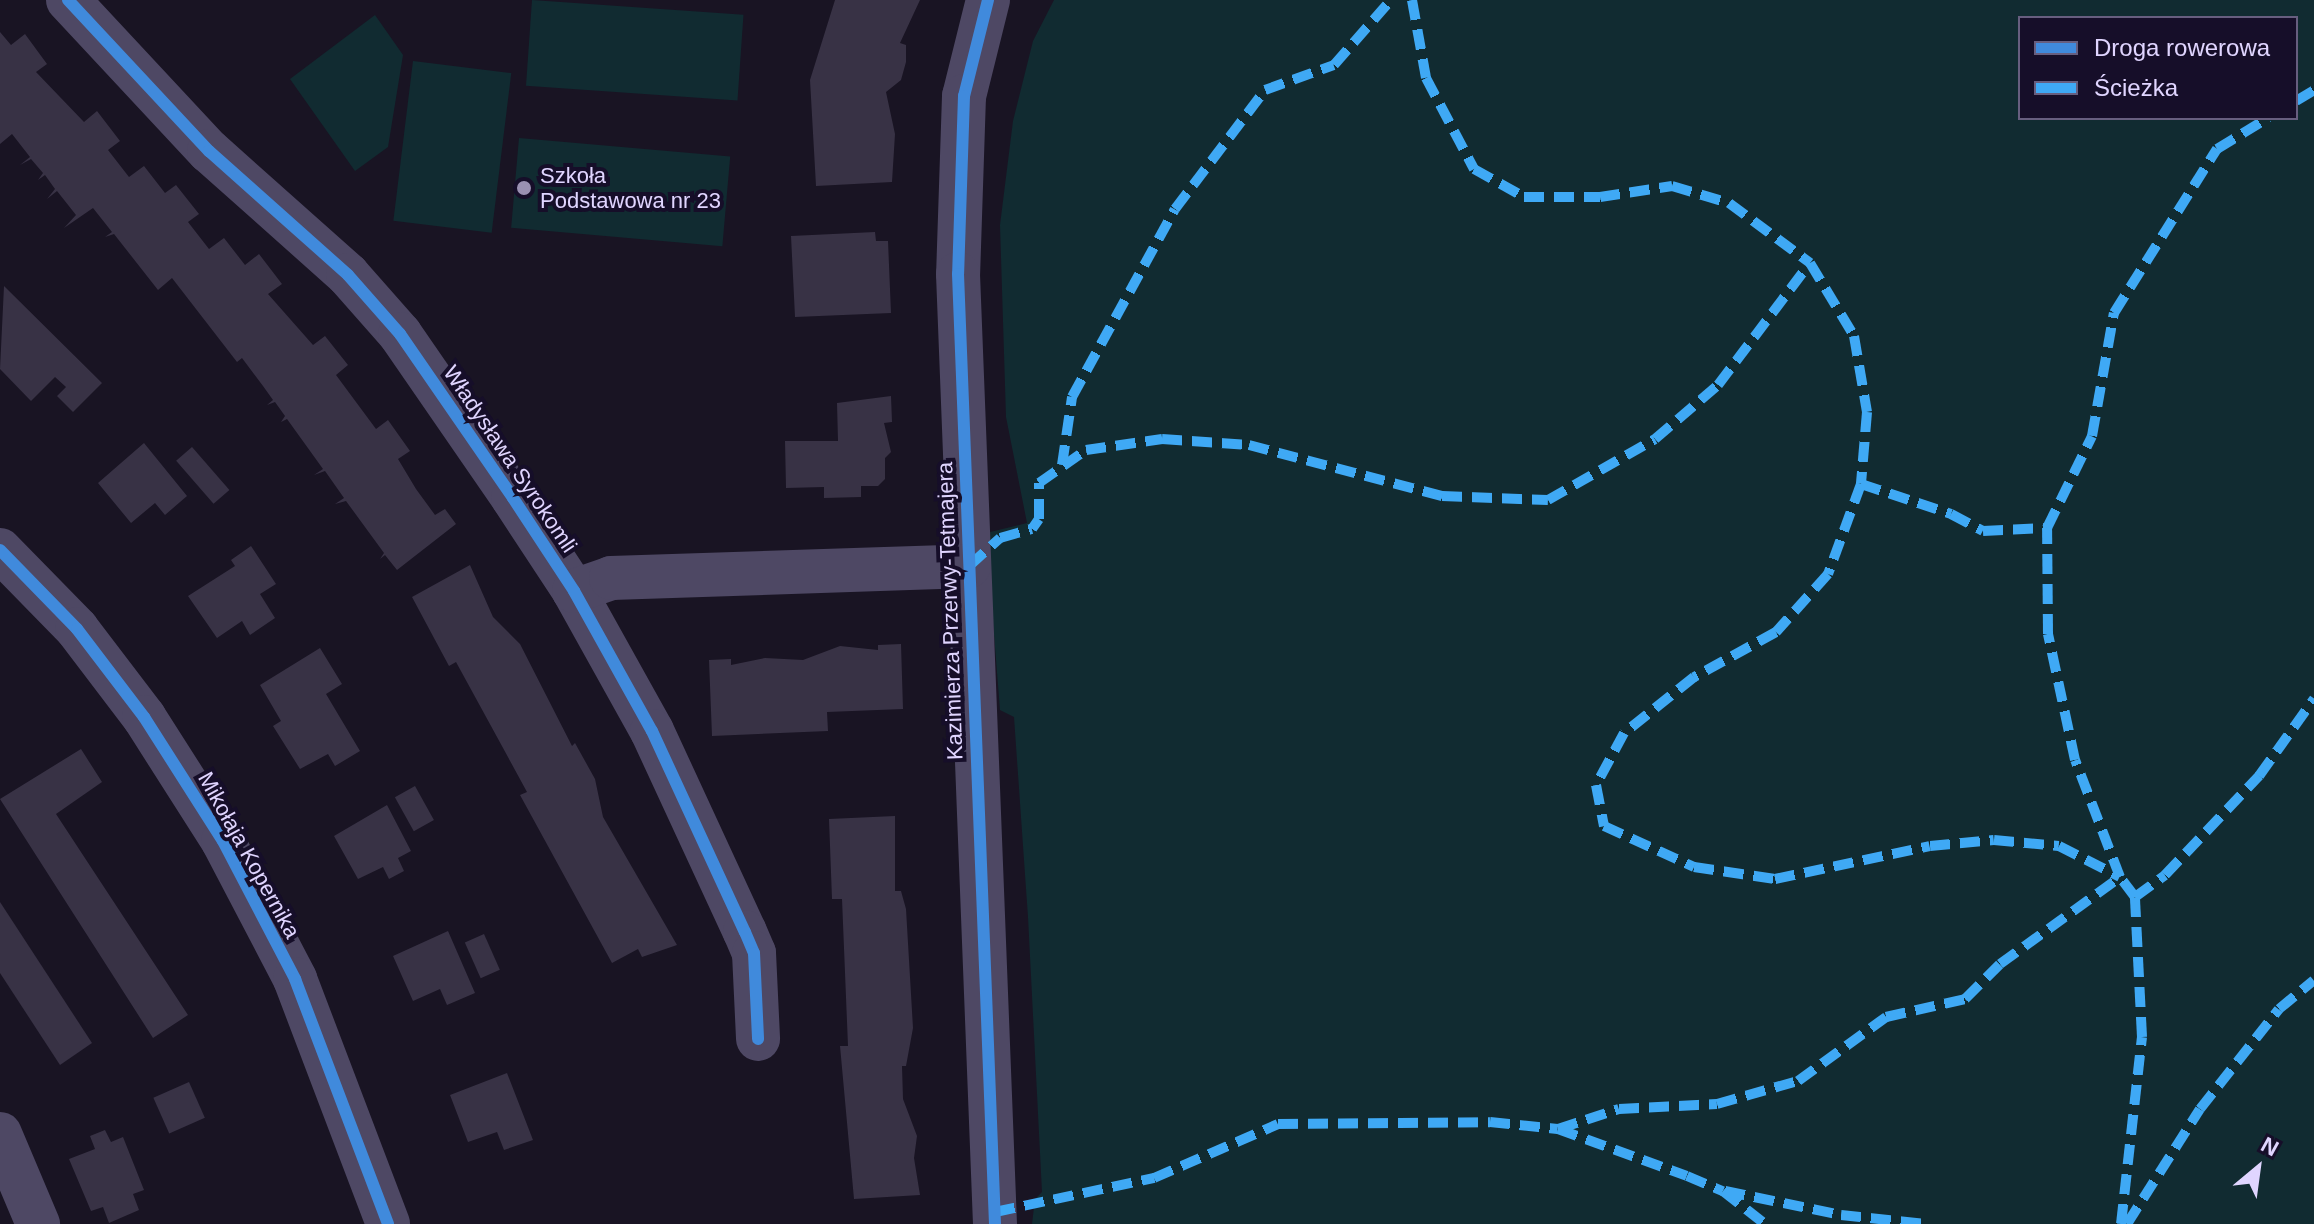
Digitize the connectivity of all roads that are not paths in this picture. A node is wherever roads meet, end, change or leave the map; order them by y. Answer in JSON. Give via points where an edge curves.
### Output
{"nodes":[{"id":1,"x":68,"y":0,"type":"edge"},
{"id":2,"x":988,"y":0,"type":"edge"},
{"id":3,"x":0,"y":550,"type":"edge"},
{"id":4,"x":969,"y":566,"type":"junction"},
{"id":5,"x":574,"y":591,"type":"junction"},
{"id":6,"x":758,"y":1039,"type":"dead end"},
{"id":7,"x":0,"y":1134,"type":"edge"},
{"id":8,"x":38,"y":1224,"type":"edge"},
{"id":9,"x":388,"y":1224,"type":"edge"},
{"id":10,"x":995,"y":1224,"type":"edge"}],
"edges":[{"from":1,"to":5,"type":"street","name":"Władysława Syrokomli","via":[[209,151],[348,275],[400,334]]},
{"from":2,"to":4,"type":"street","name":"Kazimierza Przerwy-Tetmajera","via":[[970,63],[961,128],[958,274]]},
{"from":3,"to":9,"type":"street","name":"Mikołaja Kopernika","via":[[86,641],[144,717],[223,841],[295,979]]},
{"from":4,"to":5,"type":"street","via":[[611,578]]},
{"from":4,"to":10,"type":"street","name":"Kazimierza Przerwy-Tetmajera"},
{"from":5,"to":6,"type":"street","name":"Władysława Syrokomli","via":[[652,731],[749,943]]},
{"from":7,"to":8,"type":"street"}]}
